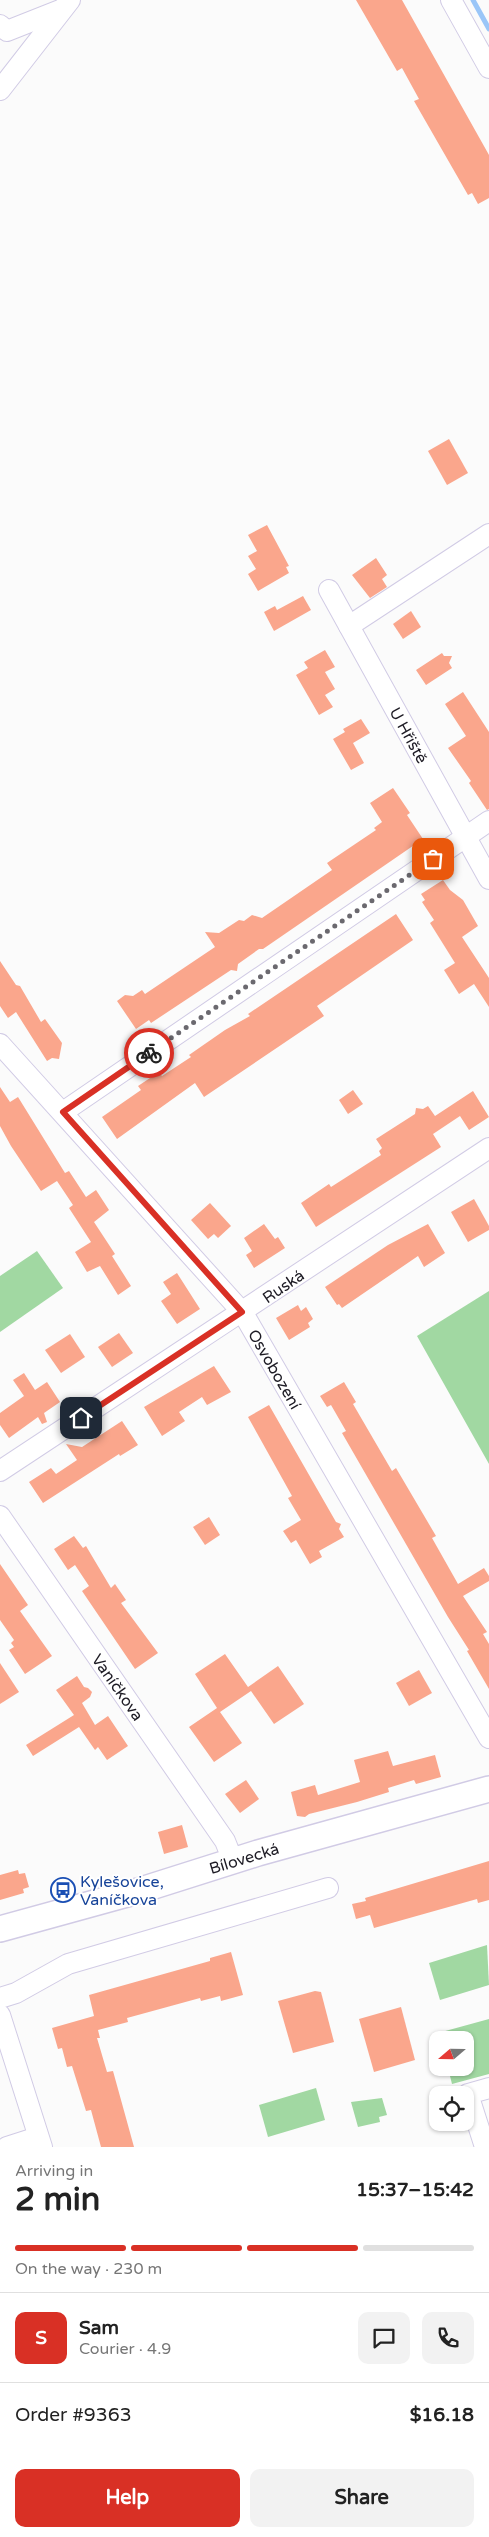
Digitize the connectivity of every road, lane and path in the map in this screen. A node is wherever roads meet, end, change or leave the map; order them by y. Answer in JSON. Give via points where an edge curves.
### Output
{"nodes":[{"id":1,"x":451,"y":0,"type":"edge"},
{"id":2,"x":66,"y":5,"type":"edge"},
{"id":3,"x":0,"y":25,"type":"edge"},
{"id":4,"x":489,"y":68,"type":"edge"},
{"id":5,"x":0,"y":90,"type":"edge"},
{"id":6,"x":489,"y":534,"type":"edge"},
{"id":7,"x":329,"y":590,"type":"dead end"},
{"id":8,"x":349,"y":626,"type":"junction"},
{"id":9,"x":489,"y":821,"type":"edge"},
{"id":10,"x":465,"y":837,"type":"junction"},
{"id":11,"x":489,"y":879,"type":"edge"},
{"id":12,"x":0,"y":1044,"type":"edge"},
{"id":13,"x":63,"y":1112,"type":"junction"},
{"id":14,"x":489,"y":1148,"type":"edge"},
{"id":15,"x":242,"y":1312,"type":"junction"},
{"id":16,"x":0,"y":1471,"type":"edge"},
{"id":17,"x":0,"y":1516,"type":"edge"},
{"id":18,"x":489,"y":1738,"type":"edge"},
{"id":19,"x":489,"y":1789,"type":"edge"},
{"id":20,"x":233,"y":1861,"type":"junction"},
{"id":21,"x":328,"y":1888,"type":"dead end"},
{"id":22,"x":0,"y":1929,"type":"edge"},
{"id":23,"x":0,"y":1998,"type":"edge"},
{"id":24,"x":0,"y":2016,"type":"edge"},
{"id":25,"x":489,"y":2088,"type":"edge"},
{"id":26,"x":484,"y":2125,"type":"edge"},
{"id":27,"x":40,"y":2142,"type":"edge"},
{"id":28,"x":7,"y":2147,"type":"edge"},
{"id":29,"x":485,"y":2147,"type":"edge"}],
"edges":[{"from":1,"to":4,"type":"street"},
{"from":2,"to":3,"type":"street","via":[[7,31]]},
{"from":2,"to":5,"type":"street"},
{"from":6,"to":8,"type":"street"},
{"from":7,"to":8,"type":"street","name":"U Hřiště"},
{"from":8,"to":10,"type":"street","name":"U Hřiště"},
{"from":9,"to":10,"type":"street"},
{"from":10,"to":11,"type":"street","name":"U Hřiště"},
{"from":10,"to":13,"type":"street"},
{"from":12,"to":13,"type":"street","name":"Osvobození"},
{"from":13,"to":15,"type":"street","name":"Osvobození"},
{"from":14,"to":15,"type":"street","name":"Ruská"},
{"from":15,"to":16,"type":"street","name":"Ruská"},
{"from":15,"to":18,"type":"street","name":"Osvobození"},
{"from":17,"to":20,"type":"street","name":"Vaníčkova","via":[[225,1841]]},
{"from":19,"to":20,"type":"main road","name":"Bílovecká"},
{"from":20,"to":22,"type":"main road","name":"Bílovecká"},
{"from":21,"to":23,"type":"street","via":[[68,1964],[22,1990]]},
{"from":24,"to":27,"type":"street"},
{"from":25,"to":26,"type":"street","via":[[468,2094]]},
{"from":26,"to":29,"type":"street"},
{"from":27,"to":28,"type":"street"}]}
